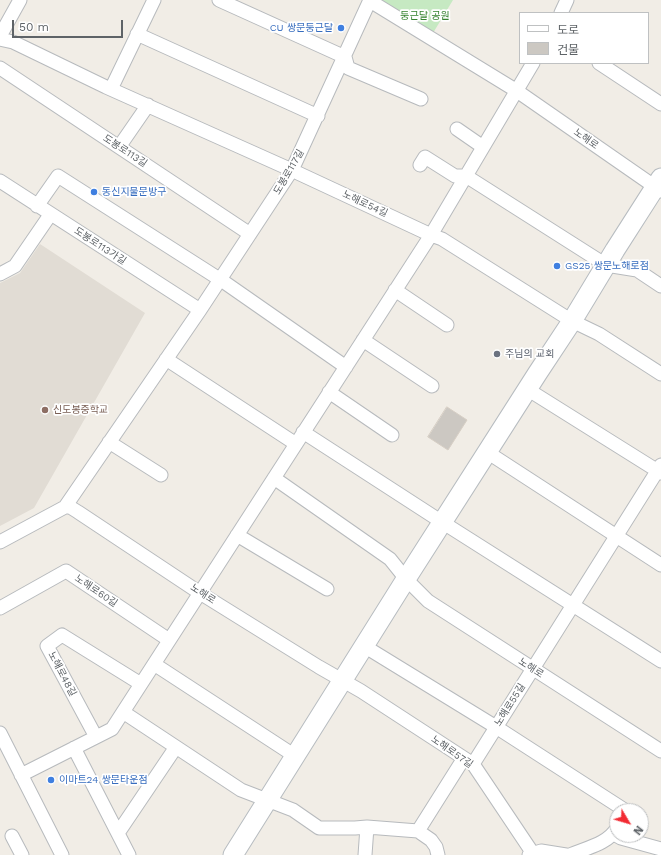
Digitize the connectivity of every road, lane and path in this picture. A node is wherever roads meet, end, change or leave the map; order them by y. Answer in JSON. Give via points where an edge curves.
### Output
{"nodes":[{"id":1,"x":20,"y":0,"type":"edge"},
{"id":2,"x":154,"y":0,"type":"edge"},
{"id":3,"x":219,"y":0,"type":"edge"},
{"id":4,"x":372,"y":0,"type":"edge"},
{"id":5,"x":567,"y":0,"type":"edge"},
{"id":6,"x":561,"y":12,"type":"edge"},
{"id":7,"x":137,"y":34,"type":"junction"},
{"id":8,"x":0,"y":38,"type":"edge"},
{"id":9,"x":345,"y":57,"type":"junction"},
{"id":10,"x":532,"y":64,"type":"edge"},
{"id":11,"x":601,"y":64,"type":"edge"},
{"id":12,"x":0,"y":68,"type":"edge"},
{"id":13,"x":111,"y":89,"type":"junction"},
{"id":14,"x":517,"y":91,"type":"junction"},
{"id":15,"x":422,"y":99,"type":"dead end"},
{"id":16,"x":148,"y":104,"type":"junction"},
{"id":17,"x":661,"y":104,"type":"edge"},
{"id":18,"x":318,"y":116,"type":"junction"},
{"id":19,"x":457,"y":128,"type":"dead end"},
{"id":20,"x":119,"y":147,"type":"junction"},
{"id":21,"x":483,"y":147,"type":"junction"},
{"id":22,"x":420,"y":166,"type":"dead end"},
{"id":23,"x":292,"y":170,"type":"junction"},
{"id":24,"x":466,"y":176,"type":"junction"},
{"id":25,"x":0,"y":181,"type":"edge"},
{"id":26,"x":659,"y":185,"type":"edge"},
{"id":27,"x":37,"y":206,"type":"junction"},
{"id":28,"x":50,"y":215,"type":"junction"},
{"id":29,"x":250,"y":234,"type":"junction"},
{"id":30,"x":431,"y":235,"type":"junction"},
{"id":31,"x":606,"y":265,"type":"junction"},
{"id":32,"x":0,"y":274,"type":"edge"},
{"id":33,"x":220,"y":280,"type":"junction"},
{"id":34,"x":661,"y":286,"type":"edge"},
{"id":35,"x":395,"y":290,"type":"junction"},
{"id":36,"x":200,"y":310,"type":"junction"},
{"id":37,"x":572,"y":321,"type":"junction"},
{"id":38,"x":447,"y":325,"type":"dead end"},
{"id":39,"x":363,"y":340,"type":"junction"},
{"id":40,"x":166,"y":359,"type":"junction"},
{"id":41,"x":346,"y":367,"type":"junction"},
{"id":42,"x":661,"y":374,"type":"edge"},
{"id":43,"x":432,"y":386,"type":"dead end"},
{"id":44,"x":527,"y":389,"type":"junction"},
{"id":45,"x":329,"y":392,"type":"junction"},
{"id":46,"x":303,"y":432,"type":"junction"},
{"id":47,"x":392,"y":435,"type":"dead end"},
{"id":48,"x":110,"y":442,"type":"junction"},
{"id":49,"x":296,"y":444,"type":"junction"},
{"id":50,"x":487,"y":452,"type":"junction"},
{"id":51,"x":660,"y":470,"type":"edge"},
{"id":52,"x":161,"y":474,"type":"dead end"},
{"id":53,"x":274,"y":478,"type":"junction"},
{"id":54,"x":65,"y":507,"type":"junction"},
{"id":55,"x":442,"y":522,"type":"junction"},
{"id":56,"x":237,"y":534,"type":"junction"},
{"id":57,"x":616,"y":536,"type":"junction"},
{"id":58,"x":0,"y":542,"type":"edge"},
{"id":59,"x":661,"y":565,"type":"edge"},
{"id":60,"x":406,"y":579,"type":"junction"},
{"id":61,"x":327,"y":588,"type":"dead end"},
{"id":62,"x":200,"y":593,"type":"junction"},
{"id":63,"x":573,"y":606,"type":"junction"},
{"id":64,"x":0,"y":608,"type":"edge"},
{"id":65,"x":170,"y":640,"type":"junction"},
{"id":66,"x":364,"y":646,"type":"junction"},
{"id":67,"x":661,"y":661,"type":"edge"},
{"id":68,"x":154,"y":664,"type":"junction"},
{"id":69,"x":532,"y":669,"type":"junction"},
{"id":70,"x":342,"y":680,"type":"junction"},
{"id":71,"x":141,"y":684,"type":"junction"},
{"id":72,"x":123,"y":712,"type":"junction"},
{"id":73,"x":496,"y":726,"type":"junction"},
{"id":74,"x":0,"y":733,"type":"edge"},
{"id":75,"x":96,"y":737,"type":"junction"},
{"id":76,"x":176,"y":747,"type":"junction"},
{"id":77,"x":74,"y":748,"type":"junction"},
{"id":78,"x":661,"y":751,"type":"edge"},
{"id":79,"x":295,"y":756,"type":"junction"},
{"id":80,"x":468,"y":761,"type":"junction"},
{"id":81,"x":21,"y":775,"type":"junction"},
{"id":82,"x":268,"y":800,"type":"junction"},
{"id":83,"x":611,"y":803,"type":"edge"},
{"id":84,"x":367,"y":827,"type":"junction"},
{"id":85,"x":418,"y":831,"type":"junction"},
{"id":86,"x":118,"y":833,"type":"junction"},
{"id":87,"x":12,"y":836,"type":"dead end"},
{"id":88,"x":609,"y":838,"type":"edge"},
{"id":89,"x":635,"y":843,"type":"edge"},
{"id":90,"x":655,"y":850,"type":"edge"},
{"id":91,"x":532,"y":854,"type":"edge"},
{"id":92,"x":22,"y":855,"type":"edge"},
{"id":93,"x":62,"y":855,"type":"edge"},
{"id":94,"x":129,"y":855,"type":"edge"},
{"id":95,"x":233,"y":855,"type":"edge"},
{"id":96,"x":365,"y":855,"type":"edge"},
{"id":97,"x":440,"y":855,"type":"edge"},
{"id":98,"x":566,"y":855,"type":"edge"},
{"id":99,"x":570,"y":855,"type":"edge"}],
"edges":[{"from":1,"to":8,"type":"street"},
{"from":2,"to":7,"type":"street"},
{"from":3,"to":9,"type":"street"},
{"from":4,"to":9,"type":"street","name":"도봉로117길"},
{"from":4,"to":14,"type":"street","name":"도봉로117길"},
{"from":5,"to":6,"type":"street"},
{"from":7,"to":13,"type":"street"},
{"from":7,"to":18,"type":"street"},
{"from":8,"to":13,"type":"street","name":"노해로54길"},
{"from":9,"to":15,"type":"street","via":[[348,68]]},
{"from":9,"to":18,"type":"street","name":"도봉로117길"},
{"from":10,"to":14,"type":"street"},
{"from":11,"to":17,"type":"street"},
{"from":12,"to":20,"type":"street","name":"도봉로113길"},
{"from":13,"to":16,"type":"street","name":"노해로54길"},
{"from":14,"to":21,"type":"street"},
{"from":14,"to":26,"type":"street","name":"노해로"},
{"from":16,"to":20,"type":"street"},
{"from":16,"to":23,"type":"street","name":"노해로54길"},
{"from":18,"to":23,"type":"street","name":"도봉로117길"},
{"from":19,"to":21,"type":"street"},
{"from":20,"to":29,"type":"street","name":"도봉로113길"},
{"from":21,"to":24,"type":"street"},
{"from":22,"to":24,"type":"street","via":[[425,157],[455,176]]},
{"from":23,"to":29,"type":"street","name":"도봉로117길"},
{"from":23,"to":30,"type":"street","name":"노해로54길"},
{"from":24,"to":30,"type":"street"},
{"from":24,"to":31,"type":"street"},
{"from":25,"to":27,"type":"street","name":"도봉로113가길"},
{"from":26,"to":31,"type":"main road","name":"노해로"},
{"from":27,"to":28,"type":"street","name":"도봉로113가길"},
{"from":27,"to":33,"type":"street","via":[[58,176]]},
{"from":28,"to":32,"type":"street","via":[[16,266]]},
{"from":28,"to":36,"type":"street","name":"도봉로113가길"},
{"from":29,"to":33,"type":"street","name":"도봉로117길"},
{"from":30,"to":35,"type":"street"},
{"from":30,"to":37,"type":"street","name":"노해로54길","via":[[442,238]]},
{"from":31,"to":34,"type":"street","via":[[637,270]]},
{"from":31,"to":37,"type":"main road","name":"노해로"},
{"from":33,"to":36,"type":"street","name":"도봉로117길"},
{"from":33,"to":41,"type":"street"},
{"from":35,"to":38,"type":"street"},
{"from":35,"to":39,"type":"street"},
{"from":36,"to":40,"type":"street","name":"도봉로117길"},
{"from":37,"to":42,"type":"street","name":"노해로54길","via":[[599,334]]},
{"from":37,"to":44,"type":"main road","name":"노해로"},
{"from":39,"to":41,"type":"street"},
{"from":39,"to":43,"type":"street"},
{"from":40,"to":48,"type":"street","name":"도봉로117길"},
{"from":40,"to":49,"type":"street"},
{"from":41,"to":45,"type":"street"},
{"from":44,"to":50,"type":"main road","name":"노해로"},
{"from":44,"to":51,"type":"street"},
{"from":45,"to":46,"type":"street"},
{"from":45,"to":47,"type":"street"},
{"from":46,"to":49,"type":"street"},
{"from":46,"to":55,"type":"street"},
{"from":48,"to":52,"type":"street"},
{"from":48,"to":54,"type":"street","name":"도봉로117길"},
{"from":49,"to":53,"type":"street"},
{"from":50,"to":55,"type":"main road","name":"노해로"},
{"from":50,"to":57,"type":"street"},
{"from":51,"to":57,"type":"street","name":"노해로55길"},
{"from":53,"to":56,"type":"street"},
{"from":53,"to":60,"type":"street","name":"노해로","via":[[390,559]]},
{"from":54,"to":58,"type":"street","name":"도봉로117길"},
{"from":54,"to":62,"type":"street","name":"노해로","via":[[78,512]]},
{"from":55,"to":60,"type":"main road","name":"노해로"},
{"from":55,"to":63,"type":"street"},
{"from":56,"to":61,"type":"street"},
{"from":56,"to":62,"type":"street"},
{"from":57,"to":59,"type":"street"},
{"from":57,"to":63,"type":"street","name":"노해로55길"},
{"from":60,"to":66,"type":"main road","name":"노해로"},
{"from":60,"to":69,"type":"street","name":"노해로","via":[[428,601]]},
{"from":62,"to":65,"type":"street"},
{"from":62,"to":70,"type":"street","name":"노해로"},
{"from":63,"to":67,"type":"street"},
{"from":63,"to":69,"type":"street","name":"노해로55길"},
{"from":64,"to":65,"type":"street","name":"노해로60길","via":[[66,571]]},
{"from":65,"to":68,"type":"street"},
{"from":66,"to":70,"type":"main road","name":"노해로"},
{"from":66,"to":73,"type":"street"},
{"from":68,"to":71,"type":"street"},
{"from":68,"to":79,"type":"street"},
{"from":69,"to":73,"type":"street","name":"노해로55길"},
{"from":69,"to":78,"type":"street","name":"노해로"},
{"from":70,"to":79,"type":"main road","name":"노해로"},
{"from":70,"to":80,"type":"street","name":"노해로57길"},
{"from":71,"to":72,"type":"street"},
{"from":71,"to":75,"type":"street","name":"노해로48길","via":[[62,635],[47,646]]},
{"from":72,"to":75,"type":"street","via":[[112,729]]},
{"from":72,"to":76,"type":"street"},
{"from":73,"to":80,"type":"street","name":"노해로55길"},
{"from":73,"to":83,"type":"street"},
{"from":74,"to":81,"type":"street"},
{"from":75,"to":77,"type":"street"},
{"from":76,"to":82,"type":"street","via":[[241,790]]},
{"from":76,"to":86,"type":"street"},
{"from":77,"to":81,"type":"street"},
{"from":77,"to":86,"type":"street"},
{"from":79,"to":82,"type":"main road","name":"노해로"},
{"from":80,"to":85,"type":"street","name":"노해로55길"},
{"from":80,"to":91,"type":"street","name":"노해로57길"},
{"from":81,"to":93,"type":"street"},
{"from":82,"to":84,"type":"street","via":[[293,810],[319,828]]},
{"from":82,"to":95,"type":"main road","name":"노해로"},
{"from":84,"to":85,"type":"street"},
{"from":84,"to":96,"type":"street"},
{"from":85,"to":97,"type":"street","via":[[431,840]]},
{"from":86,"to":94,"type":"street"},
{"from":87,"to":92,"type":"street"},
{"from":88,"to":99,"type":"street"},
{"from":89,"to":90,"type":"street"},
{"from":91,"to":98,"type":"street","via":[[541,851]]}]}
